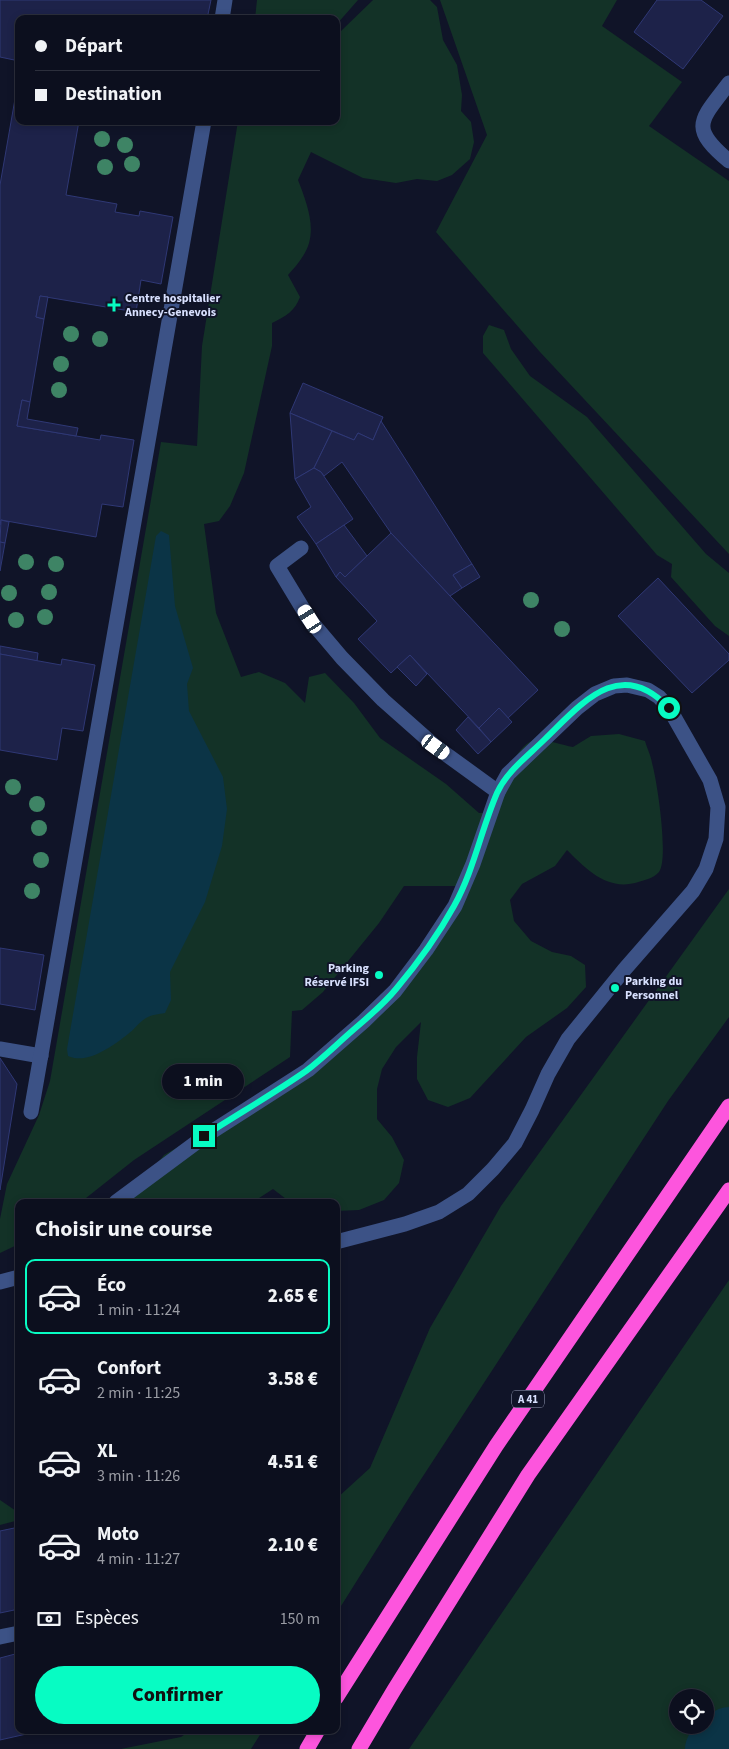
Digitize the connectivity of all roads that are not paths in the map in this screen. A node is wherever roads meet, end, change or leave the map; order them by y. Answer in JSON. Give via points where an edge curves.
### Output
{"nodes":[{"id":1,"x":225,"y":0,"type":"edge"},
{"id":2,"x":223,"y":15,"type":"edge"},
{"id":3,"x":729,"y":83,"type":"edge"},
{"id":4,"x":203,"y":125,"type":"edge"},
{"id":5,"x":729,"y":161,"type":"edge"},
{"id":6,"x":301,"y":548,"type":"dead end"},
{"id":7,"x":498,"y":792,"type":"junction"},
{"id":8,"x":0,"y":1049,"type":"edge"},
{"id":9,"x":41,"y":1056,"type":"junction"},
{"id":10,"x":729,"y":1106,"type":"edge"},
{"id":11,"x":31,"y":1112,"type":"dead end"},
{"id":12,"x":729,"y":1190,"type":"edge"},
{"id":13,"x":120,"y":1199,"type":"edge"},
{"id":14,"x":340,"y":1241,"type":"edge"},
{"id":15,"x":15,"y":1278,"type":"edge"},
{"id":16,"x":0,"y":1282,"type":"edge"},
{"id":17,"x":15,"y":1633,"type":"edge"},
{"id":18,"x":0,"y":1636,"type":"edge"},
{"id":19,"x":340,"y":1692,"type":"edge"},
{"id":20,"x":316,"y":1734,"type":"edge"},
{"id":21,"x":307,"y":1749,"type":"edge"},
{"id":22,"x":359,"y":1749,"type":"edge"}],
"edges":[{"from":1,"to":2,"type":"lane"},
{"from":3,"to":5,"type":"lane","via":[[705,115],[702,128],[707,141]]},
{"from":4,"to":9,"type":"lane"},
{"from":6,"to":7,"type":"lane","via":[[277,566],[310,619],[383,700],[436,747]]},
{"from":7,"to":13,"type":"lane","via":[[473,864],[454,906],[395,991],[308,1070],[204,1136]]},
{"from":7,"to":14,"type":"lane","via":[[508,774],[577,708],[595,694],[614,686],[627,685],[648,690],[659,697],[676,720],[710,780],[718,807],[716,838],[706,869],[693,891],[568,1039],[515,1142],[493,1170],[468,1194],[439,1212]]},
{"from":8,"to":9,"type":"lane"},
{"from":9,"to":11,"type":"lane"},
{"from":10,"to":19,"type":"highway","number":"A 41","via":[[496,1446]]},
{"from":12,"to":22,"type":"highway","via":[[528,1475]]},
{"from":15,"to":16,"type":"lane"},
{"from":17,"to":18,"type":"lane"},
{"from":20,"to":21,"type":"highway"}]}
